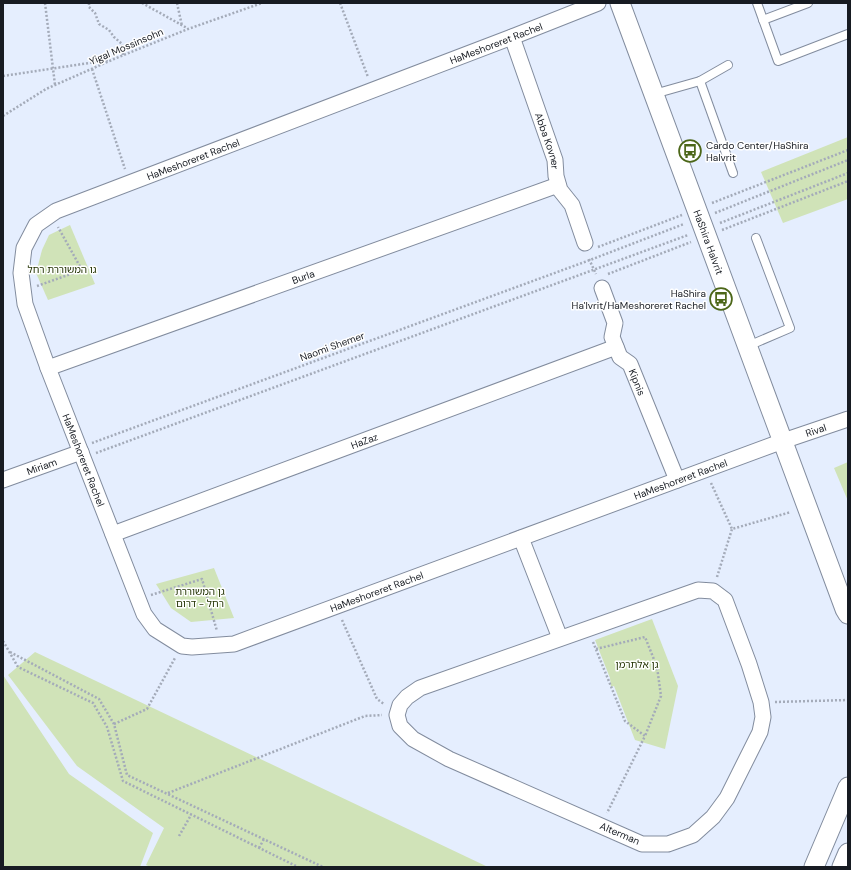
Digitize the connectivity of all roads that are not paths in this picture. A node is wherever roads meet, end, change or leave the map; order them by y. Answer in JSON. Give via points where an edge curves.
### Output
{"nodes":[{"id":1,"x":598,"y":3,"type":"edge"},
{"id":2,"x":620,"y":3,"type":"edge"},
{"id":3,"x":757,"y":3,"type":"edge"},
{"id":4,"x":808,"y":3,"type":"edge"},
{"id":5,"x":763,"y":20,"type":"junction"},
{"id":6,"x":848,"y":34,"type":"edge"},
{"id":7,"x":512,"y":37,"type":"junction"},
{"id":8,"x":728,"y":65,"type":"dead end"},
{"id":9,"x":700,"y":81,"type":"junction"},
{"id":10,"x":654,"y":94,"type":"junction"},
{"id":11,"x":733,"y":173,"type":"dead end"},
{"id":12,"x":558,"y":185,"type":"junction"},
{"id":13,"x":756,"y":238,"type":"dead end"},
{"id":14,"x":586,"y":247,"type":"road end"},
{"id":15,"x":600,"y":283,"type":"road end"},
{"id":16,"x":748,"y":346,"type":"junction"},
{"id":17,"x":616,"y":347,"type":"junction"},
{"id":18,"x":48,"y":368,"type":"junction"},
{"id":19,"x":848,"y":419,"type":"edge"},
{"id":20,"x":783,"y":441,"type":"junction"},
{"id":21,"x":82,"y":448,"type":"junction"},
{"id":22,"x":3,"y":480,"type":"edge"},
{"id":23,"x":677,"y":480,"type":"junction"},
{"id":24,"x":113,"y":534,"type":"junction"},
{"id":25,"x":521,"y":538,"type":"junction"},
{"id":26,"x":832,"y":570,"type":"junction"},
{"id":27,"x":848,"y":587,"type":"edge"},
{"id":28,"x":848,"y":614,"type":"edge"},
{"id":29,"x":560,"y":638,"type":"junction"},
{"id":30,"x":848,"y":787,"type":"edge"},
{"id":31,"x":848,"y":853,"type":"edge"},
{"id":32,"x":814,"y":867,"type":"edge"},
{"id":33,"x":842,"y":867,"type":"edge"}],
"edges":[{"from":1,"to":7,"type":"street","name":"HaMeshoreret Rachel"},
{"from":2,"to":10,"type":"street","name":"HaShira HaIvrit"},
{"from":3,"to":5,"type":"lane"},
{"from":4,"to":5,"type":"lane"},
{"from":5,"to":6,"type":"lane","via":[[778,61]]},
{"from":7,"to":12,"type":"street","name":"Abba Kovner","via":[[555,160]]},
{"from":7,"to":18,"type":"street","name":"HaMeshoreret Rachel","via":[[50,215],[36,225],[24,248],[21,273],[25,304]]},
{"from":8,"to":9,"type":"lane"},
{"from":9,"to":10,"type":"lane"},
{"from":9,"to":11,"type":"lane"},
{"from":10,"to":16,"type":"street","name":"HaShira HaIvrit","via":[[706,211]]},
{"from":12,"to":14,"type":"street","name":"Abba Kovner","via":[[572,205]]},
{"from":12,"to":18,"type":"street","name":"Burla"},
{"from":13,"to":16,"type":"lane","via":[[790,328]]},
{"from":15,"to":17,"type":"street","via":[[615,323],[612,337]]},
{"from":16,"to":20,"type":"street","name":"HaShira HaIvrit"},
{"from":17,"to":23,"type":"street","name":"Kipnis","via":[[620,357],[630,364]]},
{"from":17,"to":24,"type":"street","name":"HaZaz"},
{"from":18,"to":21,"type":"street","name":"HaMeshoreret Rachel"},
{"from":19,"to":20,"type":"street","name":"Rival"},
{"from":20,"to":23,"type":"street","name":"HaMeshoreret Rachel"},
{"from":20,"to":26,"type":"street","name":"HaShira HaIvrit"},
{"from":21,"to":22,"type":"street","name":"Miriam"},
{"from":21,"to":24,"type":"street","name":"HaMeshoreret Rachel"},
{"from":23,"to":25,"type":"street","name":"HaMeshoreret Rachel"},
{"from":24,"to":25,"type":"street","name":"HaMeshoreret Rachel","via":[[144,614],[155,629],[182,646],[192,647],[234,644]]},
{"from":25,"to":29,"type":"street"},
{"from":26,"to":27,"type":"street","name":"HaShira HaIvrit"},
{"from":26,"to":28,"type":"street","name":"HaShira HaIvrit"},
{"from":29,"to":29,"type":"street","name":"Alterman","via":[[698,590],[713,591],[725,600],[749,664],[763,717],[760,732],[727,798],[713,817],[693,835],[668,844],[642,844],[449,759],[413,739],[400,726],[397,715],[400,705],[420,688]]},
{"from":30,"to":32,"type":"street"},
{"from":31,"to":33,"type":"street"}]}
